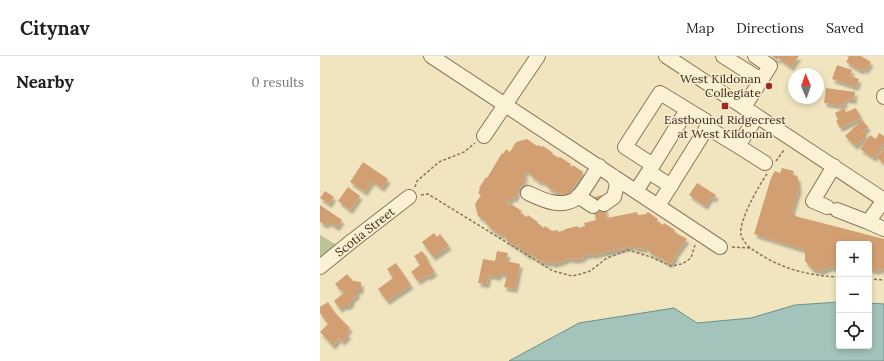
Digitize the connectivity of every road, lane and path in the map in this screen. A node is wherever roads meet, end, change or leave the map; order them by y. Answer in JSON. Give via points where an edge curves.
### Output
{"nodes":[{"id":1,"x":431,"y":56,"type":"edge"},
{"id":2,"x":538,"y":56,"type":"edge"},
{"id":3,"x":666,"y":56,"type":"edge"},
{"id":4,"x":723,"y":56,"type":"edge"},
{"id":5,"x":755,"y":56,"type":"edge"},
{"id":6,"x":761,"y":80,"type":"junction"},
{"id":7,"x":506,"y":104,"type":"junction"},
{"id":8,"x":744,"y":107,"type":"junction"},
{"id":9,"x":687,"y":110,"type":"junction"},
{"id":10,"x":757,"y":116,"type":"junction"},
{"id":11,"x":708,"y":126,"type":"junction"},
{"id":12,"x":484,"y":136,"type":"joint"},
{"id":13,"x":738,"y":146,"type":"junction"},
{"id":14,"x":784,"y":150,"type":"dead end"},
{"id":15,"x":599,"y":166,"type":"junction"},
{"id":16,"x":770,"y":166,"type":"junction"},
{"id":17,"x":834,"y":166,"type":"junction"},
{"id":18,"x":651,"y":168,"type":"junction"},
{"id":19,"x":614,"y":176,"type":"junction"},
{"id":20,"x":670,"y":186,"type":"junction"},
{"id":21,"x":636,"y":191,"type":"junction"},
{"id":22,"x":528,"y":193,"type":"dead end"},
{"id":23,"x":578,"y":196,"type":"junction"},
{"id":24,"x":409,"y":197,"type":"junction"},
{"id":25,"x":884,"y":200,"type":"edge"},
{"id":26,"x":658,"y":206,"type":"junction"},
{"id":27,"x":868,"y":222,"type":"junction"},
{"id":28,"x":884,"y":229,"type":"edge"},
{"id":29,"x":697,"y":241,"type":"dead end"},
{"id":30,"x":720,"y":247,"type":"joint"},
{"id":31,"x":750,"y":248,"type":"junction"},
{"id":32,"x":320,"y":267,"type":"edge"},
{"id":33,"x":836,"y":277,"type":"edge"},
{"id":34,"x":872,"y":279,"type":"edge"},
{"id":35,"x":884,"y":280,"type":"edge"}],
"edges":[{"from":1,"to":7,"type":"street"},
{"from":2,"to":7,"type":"street"},
{"from":3,"to":8,"type":"street"},
{"from":4,"to":6,"type":"street"},
{"from":5,"to":6,"type":"street","via":[[770,66]]},
{"from":6,"to":8,"type":"street"},
{"from":7,"to":12,"type":"street"},
{"from":7,"to":15,"type":"street"},
{"from":8,"to":10,"type":"street"},
{"from":9,"to":11,"type":"street","via":[[706,121]]},
{"from":9,"to":18,"type":"street"},
{"from":9,"to":18,"type":"street","via":[[660,93],[625,147]]},
{"from":10,"to":13,"type":"street"},
{"from":10,"to":17,"type":"street"},
{"from":11,"to":13,"type":"street"},
{"from":11,"to":20,"type":"street"},
{"from":12,"to":24,"type":"path","via":[[464,152],[439,162],[417,182]]},
{"from":13,"to":16,"type":"street"},
{"from":14,"to":16,"type":"path"},
{"from":15,"to":19,"type":"street"},
{"from":15,"to":23,"type":"street"},
{"from":16,"to":31,"type":"path","via":[[752,198],[741,228],[741,235]]},
{"from":17,"to":25,"type":"street"},
{"from":17,"to":27,"type":"street","via":[[813,202]]},
{"from":18,"to":20,"type":"street"},
{"from":18,"to":21,"type":"street"},
{"from":19,"to":21,"type":"street"},
{"from":19,"to":23,"type":"street","via":[[617,184],[614,197],[598,205]]},
{"from":20,"to":26,"type":"street"},
{"from":21,"to":26,"type":"street"},
{"from":22,"to":23,"type":"street","via":[[554,203],[563,203]]},
{"from":24,"to":29,"type":"path","via":[[428,194],[553,271],[572,276],[590,272],[607,258],[628,250],[671,266],[682,264],[691,258]]},
{"from":24,"to":32,"type":"street","name":"Scotia Street"},
{"from":25,"to":27,"type":"street"},
{"from":26,"to":30,"type":"street"},
{"from":27,"to":28,"type":"street"},
{"from":30,"to":31,"type":"path"},
{"from":31,"to":33,"type":"path","via":[[783,267],[820,276]]},
{"from":34,"to":35,"type":"path"}]}
